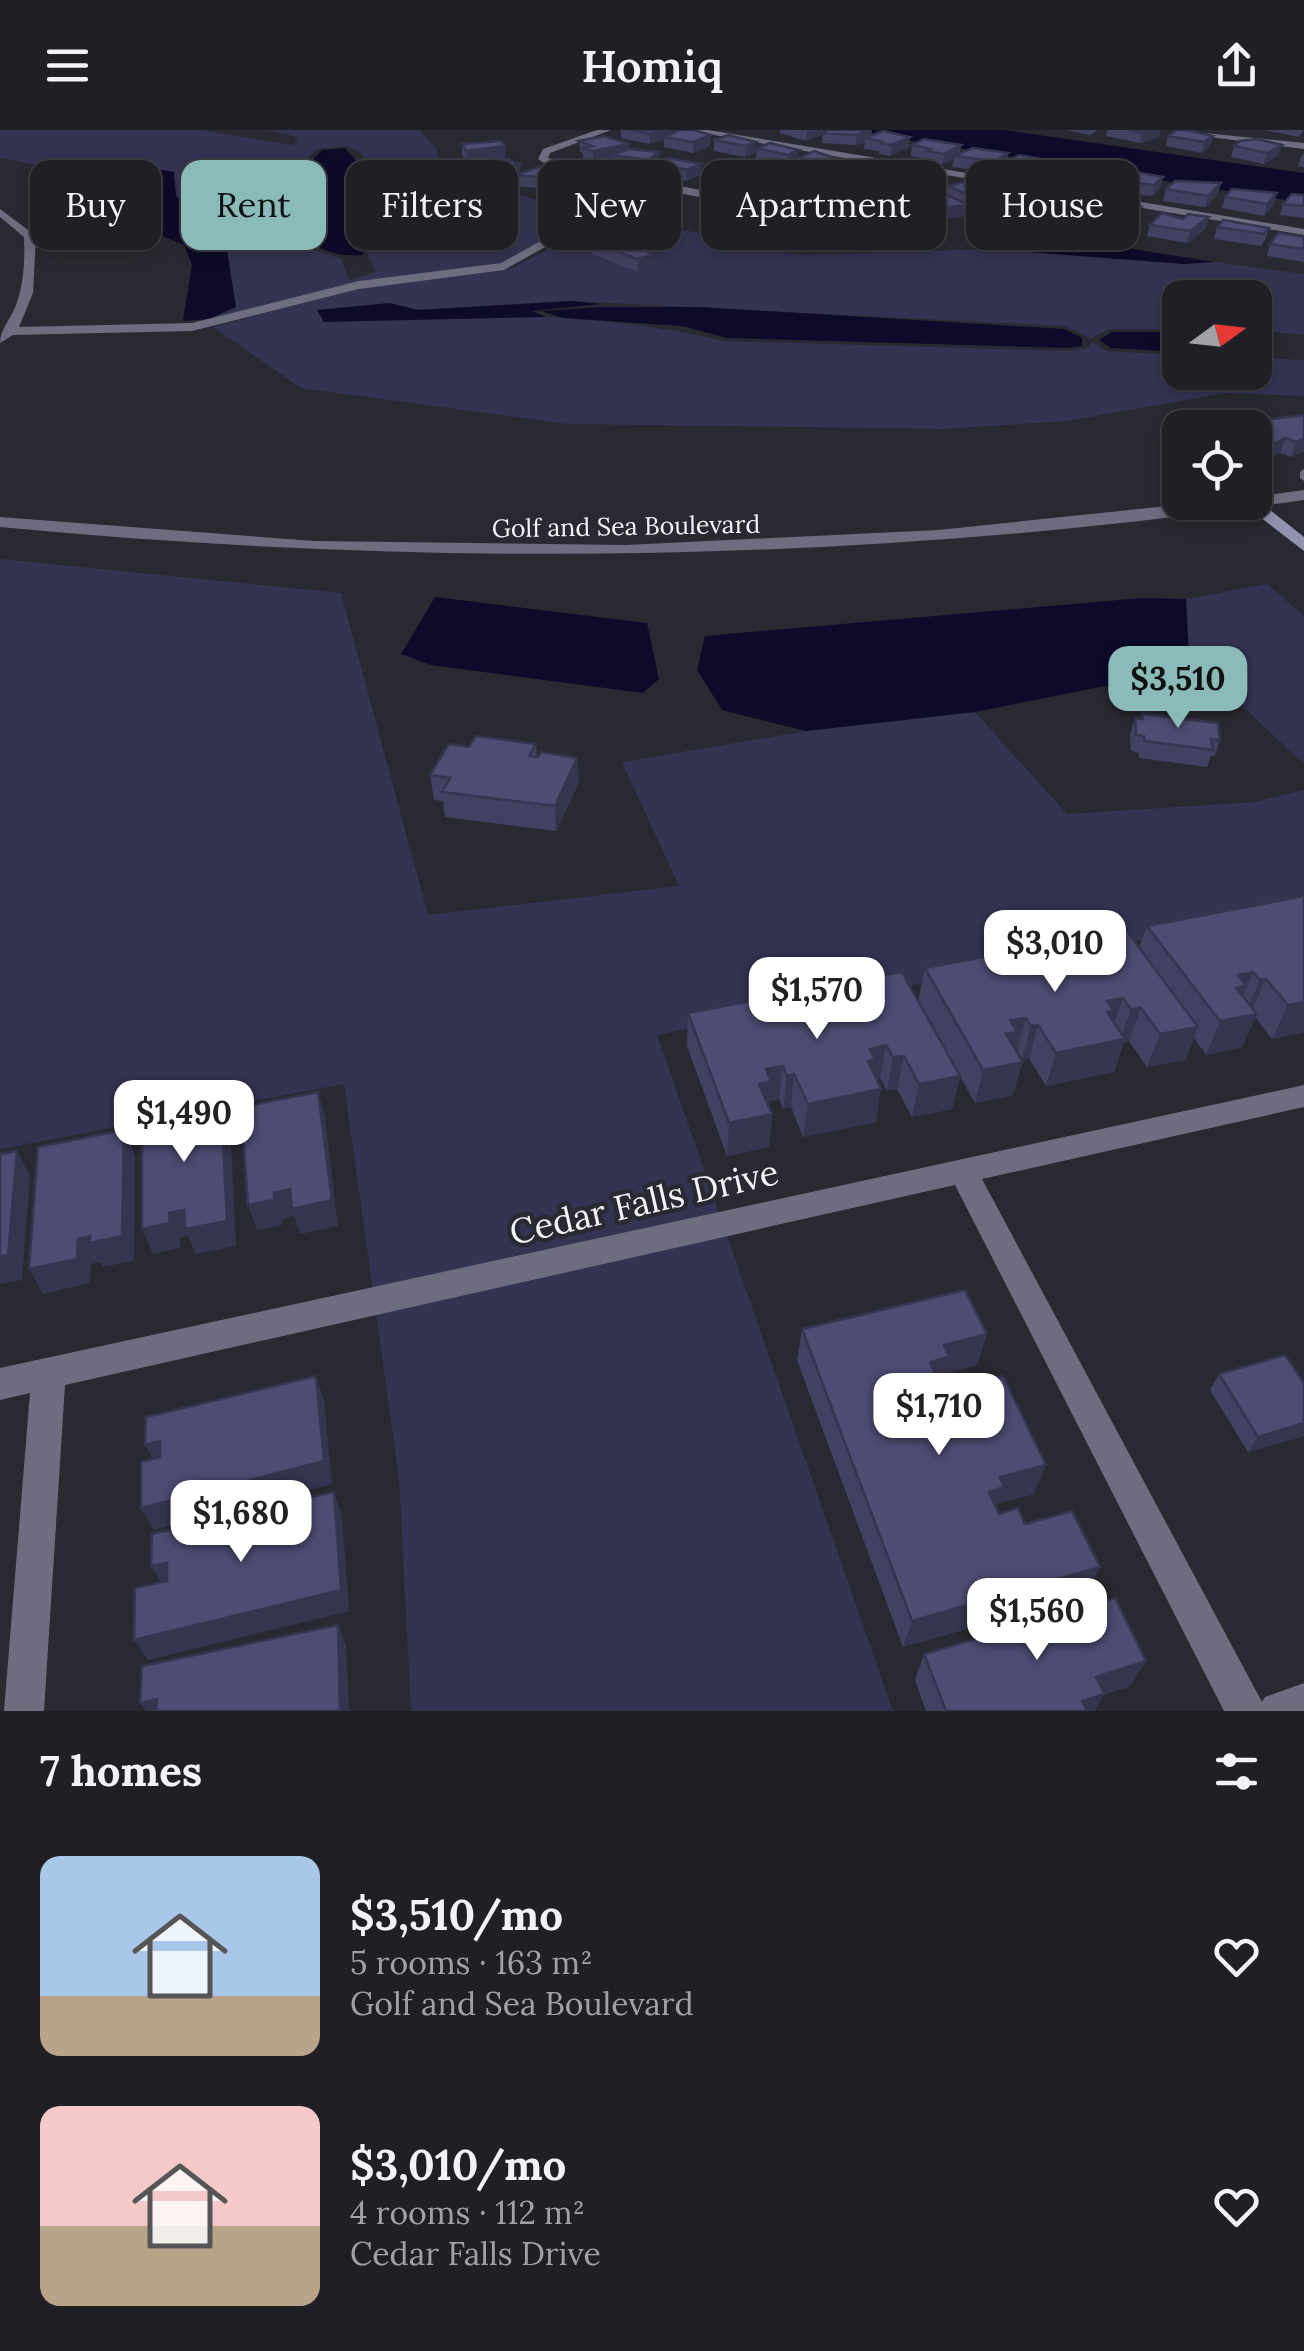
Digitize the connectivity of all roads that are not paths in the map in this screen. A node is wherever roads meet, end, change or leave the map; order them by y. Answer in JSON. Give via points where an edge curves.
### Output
{"nodes":[{"id":1,"x":606,"y":130,"type":"edge"},
{"id":2,"x":691,"y":130,"type":"edge"},
{"id":3,"x":1179,"y":130,"type":"edge"},
{"id":4,"x":1304,"y":146,"type":"edge"},
{"id":5,"x":545,"y":160,"type":"edge"},
{"id":6,"x":861,"y":160,"type":"edge"},
{"id":7,"x":946,"y":175,"type":"edge"},
{"id":8,"x":0,"y":212,"type":"edge"},
{"id":9,"x":1304,"y":232,"type":"edge"},
{"id":10,"x":538,"y":247,"type":"edge"},
{"id":11,"x":13,"y":331,"type":"junction"},
{"id":12,"x":0,"y":339,"type":"edge"},
{"id":13,"x":1304,"y":495,"type":"edge"},
{"id":14,"x":1272,"y":499,"type":"edge"},
{"id":15,"x":1162,"y":512,"type":"edge"},
{"id":16,"x":1272,"y":519,"type":"edge"},
{"id":17,"x":0,"y":522,"type":"edge"},
{"id":18,"x":1304,"y":546,"type":"edge"},
{"id":19,"x":1304,"y":1096,"type":"edge"},
{"id":20,"x":962,"y":1170,"type":"junction"},
{"id":21,"x":49,"y":1373,"type":"junction"},
{"id":22,"x":0,"y":1384,"type":"edge"},
{"id":23,"x":1304,"y":1703,"type":"edge"},
{"id":24,"x":24,"y":1711,"type":"edge"},
{"id":25,"x":1246,"y":1711,"type":"edge"},
{"id":26,"x":1279,"y":1711,"type":"edge"}],
"edges":[{"from":1,"to":5,"type":"street","via":[[546,151]]},
{"from":2,"to":6,"type":"street"},
{"from":3,"to":4,"type":"street"},
{"from":7,"to":9,"type":"street"},
{"from":8,"to":11,"type":"street","via":[[30,236]]},
{"from":10,"to":11,"type":"street","via":[[504,266],[359,285],[192,326]]},
{"from":11,"to":12,"type":"street"},
{"from":13,"to":14,"type":"street","name":"Golf and Sea Boulevard"},
{"from":15,"to":17,"type":"street","name":"Golf and Sea Boulevard","via":[[917,541],[523,554],[183,542]]},
{"from":16,"to":18,"type":"street"},
{"from":19,"to":20,"type":"street","name":"Cedar Falls Drive"},
{"from":20,"to":21,"type":"street","name":"Cedar Falls Drive"},
{"from":20,"to":25,"type":"street"},
{"from":21,"to":22,"type":"street","name":"Cedar Falls Drive"},
{"from":21,"to":24,"type":"street"},
{"from":23,"to":26,"type":"street"}]}
